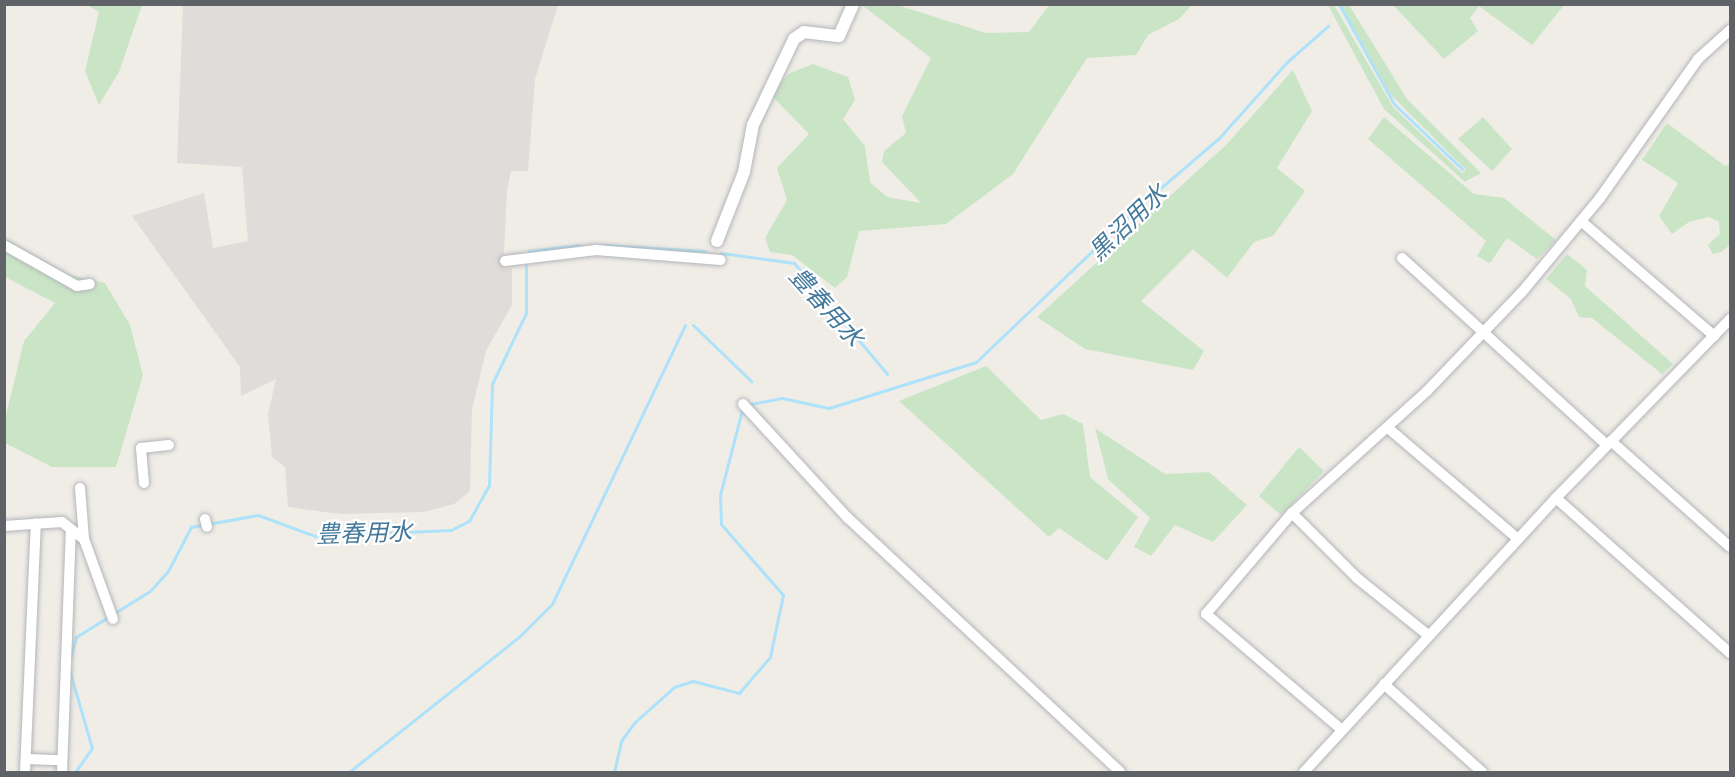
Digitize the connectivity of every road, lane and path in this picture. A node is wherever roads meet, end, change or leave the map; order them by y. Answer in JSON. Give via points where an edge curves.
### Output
{"nodes":[{"id":1,"x":853,"y":4,"type":"edge"},
{"id":2,"x":1731,"y":30,"type":"edge"},
{"id":3,"x":1581,"y":221,"type":"junction"},
{"id":4,"x":717,"y":241,"type":"joint"},
{"id":5,"x":4,"y":245,"type":"edge"},
{"id":6,"x":1402,"y":258,"type":"dead end"},
{"id":7,"x":505,"y":261,"type":"dead end"},
{"id":8,"x":90,"y":284,"type":"dead end"},
{"id":9,"x":1731,"y":319,"type":"edge"},
{"id":10,"x":1485,"y":332,"type":"junction"},
{"id":11,"x":1714,"y":336,"type":"junction"},
{"id":12,"x":743,"y":404,"type":"dead end"},
{"id":13,"x":1388,"y":428,"type":"junction"},
{"id":14,"x":1609,"y":443,"type":"junction"},
{"id":15,"x":169,"y":445,"type":"dead end"},
{"id":16,"x":144,"y":483,"type":"dead end"},
{"id":17,"x":80,"y":488,"type":"dead end"},
{"id":18,"x":1556,"y":498,"type":"junction"},
{"id":19,"x":1292,"y":513,"type":"junction"},
{"id":20,"x":36,"y":523,"type":"junction"},
{"id":21,"x":4,"y":526,"type":"edge"},
{"id":22,"x":71,"y":529,"type":"junction"},
{"id":23,"x":84,"y":539,"type":"junction"},
{"id":24,"x":1518,"y":539,"type":"junction"},
{"id":25,"x":1731,"y":547,"type":"edge"},
{"id":26,"x":111,"y":614,"type":"dead end"},
{"id":27,"x":1428,"y":635,"type":"junction"},
{"id":28,"x":1731,"y":653,"type":"edge"},
{"id":29,"x":1384,"y":684,"type":"junction"},
{"id":30,"x":1342,"y":730,"type":"junction"},
{"id":31,"x":26,"y":759,"type":"junction"},
{"id":32,"x":62,"y":760,"type":"junction"},
{"id":33,"x":25,"y":772,"type":"edge"},
{"id":34,"x":62,"y":772,"type":"edge"},
{"id":35,"x":1120,"y":772,"type":"edge"},
{"id":36,"x":1304,"y":772,"type":"edge"},
{"id":37,"x":1482,"y":772,"type":"edge"}],
"edges":[{"from":1,"to":4,"type":"street","via":[[839,36],[804,32],[794,39],[753,125],[744,172]]},
{"from":2,"to":3,"type":"street","via":[[1698,59]]},
{"from":3,"to":10,"type":"street"},
{"from":3,"to":11,"type":"street"},
{"from":4,"to":7,"type":"street","via":[[716,259],[596,250]]},
{"from":5,"to":8,"type":"street","via":[[76,286]]},
{"from":6,"to":10,"type":"street"},
{"from":9,"to":11,"type":"street"},
{"from":10,"to":13,"type":"street"},
{"from":10,"to":14,"type":"street"},
{"from":11,"to":14,"type":"street"},
{"from":12,"to":35,"type":"street","via":[[848,518]]},
{"from":13,"to":19,"type":"street"},
{"from":13,"to":24,"type":"street"},
{"from":14,"to":18,"type":"street"},
{"from":14,"to":25,"type":"street"},
{"from":15,"to":16,"type":"street","via":[[141,448]]},
{"from":17,"to":23,"type":"street"},
{"from":18,"to":24,"type":"street"},
{"from":18,"to":28,"type":"street"},
{"from":19,"to":27,"type":"street","via":[[1357,578]]},
{"from":19,"to":30,"type":"street","via":[[1206,614]]},
{"from":20,"to":21,"type":"street"},
{"from":20,"to":22,"type":"street","via":[[62,522]]},
{"from":20,"to":31,"type":"street"},
{"from":22,"to":23,"type":"street"},
{"from":22,"to":32,"type":"street"},
{"from":23,"to":26,"type":"street"},
{"from":24,"to":27,"type":"street"},
{"from":27,"to":29,"type":"street"},
{"from":29,"to":30,"type":"street"},
{"from":29,"to":37,"type":"street"},
{"from":30,"to":36,"type":"street"},
{"from":31,"to":32,"type":"street"},
{"from":31,"to":33,"type":"street"},
{"from":32,"to":34,"type":"street"}]}
